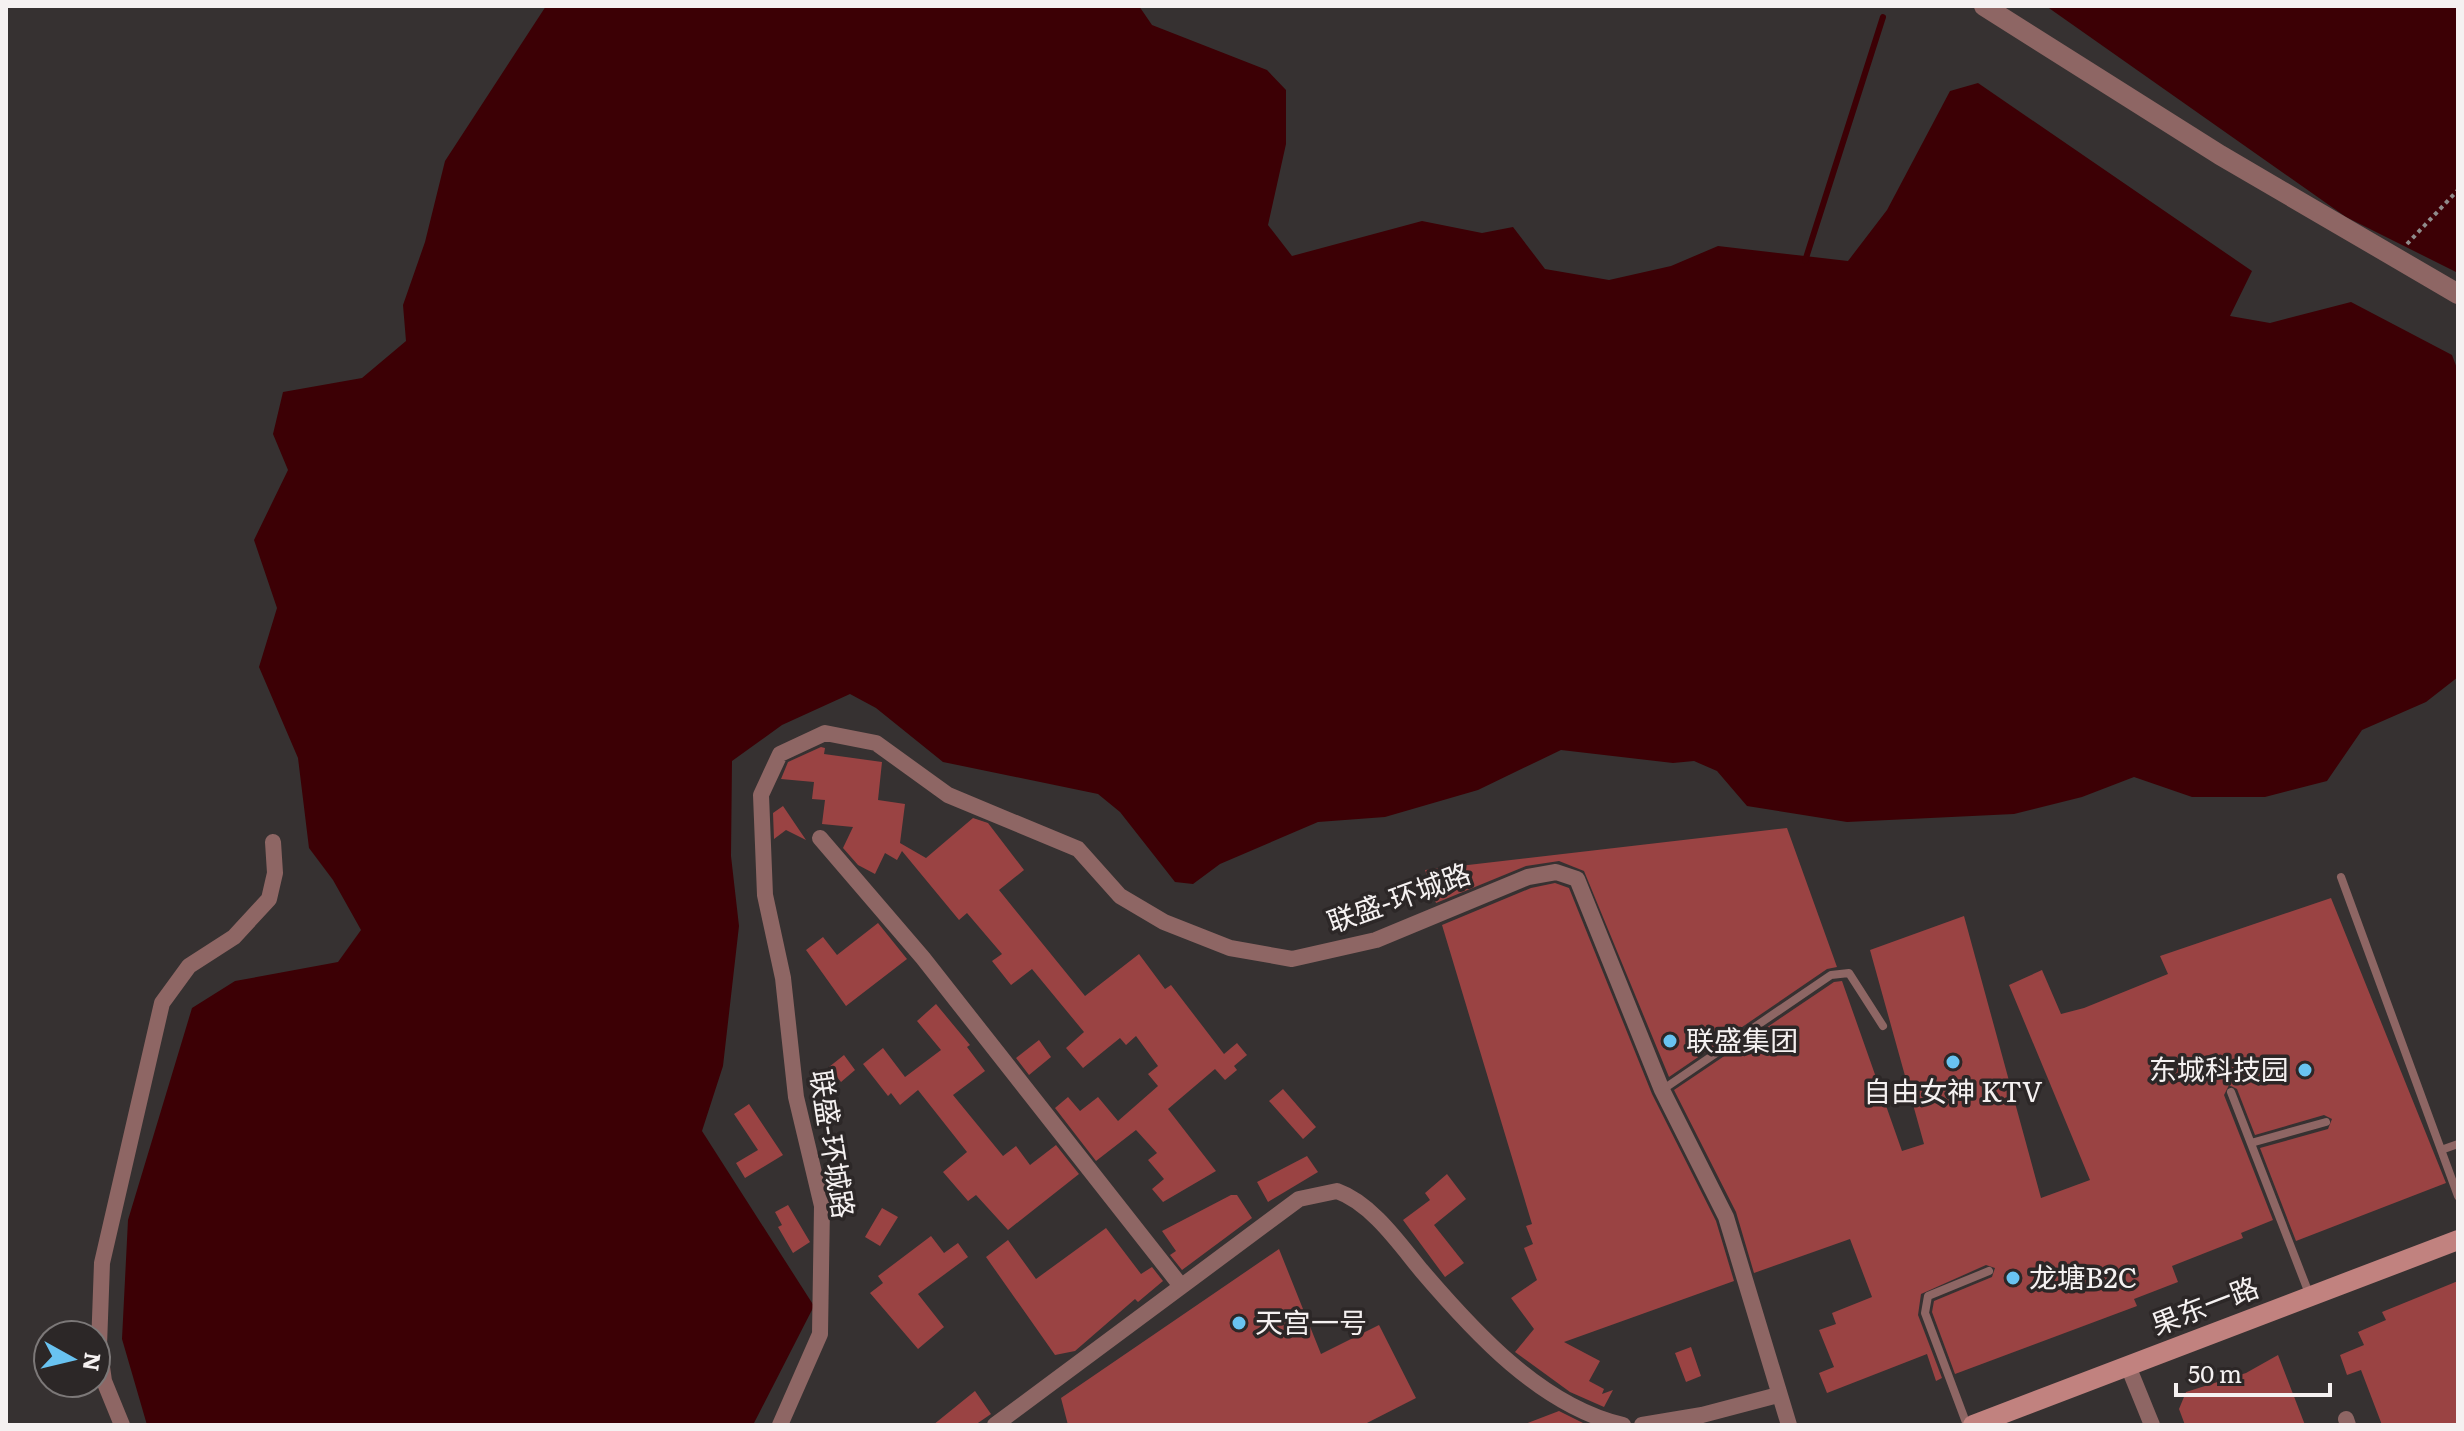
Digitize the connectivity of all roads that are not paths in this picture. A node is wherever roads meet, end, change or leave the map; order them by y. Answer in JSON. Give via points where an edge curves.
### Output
{"nodes":[{"id":1,"x":1984,"y":6,"type":"edge"},
{"id":2,"x":2458,"y":294,"type":"edge"},
{"id":3,"x":820,"y":838,"type":"dead end"},
{"id":4,"x":273,"y":842,"type":"dead end"},
{"id":5,"x":2341,"y":877,"type":"dead end"},
{"id":6,"x":1883,"y":1026,"type":"dead end"},
{"id":7,"x":1662,"y":1090,"type":"junction"},
{"id":8,"x":2231,"y":1092,"type":"dead end"},
{"id":9,"x":2326,"y":1122,"type":"dead end"},
{"id":10,"x":2251,"y":1143,"type":"junction"},
{"id":11,"x":2458,"y":1144,"type":"edge"},
{"id":12,"x":2441,"y":1150,"type":"junction"},
{"id":13,"x":2458,"y":1196,"type":"edge"},
{"id":14,"x":2458,"y":1240,"type":"edge"},
{"id":15,"x":1989,"y":1271,"type":"dead end"},
{"id":16,"x":1181,"y":1286,"type":"junction"},
{"id":17,"x":2310,"y":1297,"type":"junction"},
{"id":18,"x":2128,"y":1366,"type":"junction"},
{"id":19,"x":1778,"y":1395,"type":"junction"},
{"id":20,"x":122,"y":1425,"type":"edge"},
{"id":21,"x":780,"y":1425,"type":"edge"},
{"id":22,"x":995,"y":1425,"type":"edge"},
{"id":23,"x":1623,"y":1425,"type":"edge"},
{"id":24,"x":1642,"y":1425,"type":"edge"},
{"id":25,"x":1789,"y":1425,"type":"edge"},
{"id":26,"x":1970,"y":1425,"type":"edge"},
{"id":27,"x":2152,"y":1425,"type":"edge"}],
"edges":[{"from":1,"to":2,"type":"street","via":[[2220,155]]},
{"from":3,"to":16,"type":"street","via":[[923,958]]},
{"from":4,"to":20,"type":"street","via":[[275,873],[269,899],[234,937],[173,983],[162,1003],[143,1076],[102,1263],[97,1312],[104,1381]]},
{"from":5,"to":12,"type":"lane"},
{"from":6,"to":7,"type":"lane","via":[[1856,979],[1849,973],[1831,975]]},
{"from":7,"to":19,"type":"street","name":"联盛-环城路","via":[[1726,1217]]},
{"from":7,"to":21,"type":"street","name":"联盛-环城路","via":[[1577,879],[1556,872],[1528,877],[1376,940],[1335,951],[1292,959],[1230,948],[1164,922],[1120,896],[1078,849],[948,795],[876,743],[825,733],[780,754],[761,795],[765,895],[783,978],[796,1097],[822,1206],[820,1334]]},
{"from":8,"to":10,"type":"lane"},
{"from":9,"to":10,"type":"lane"},
{"from":10,"to":17,"type":"lane"},
{"from":11,"to":12,"type":"lane"},
{"from":12,"to":13,"type":"lane"},
{"from":14,"to":17,"type":"main road","name":"果东一路"},
{"from":15,"to":26,"type":"lane","via":[[1928,1296],[1925,1302]]},
{"from":16,"to":22,"type":"street"},
{"from":16,"to":23,"type":"street","via":[[1299,1199],[1337,1191],[1370,1214],[1521,1370],[1572,1407]]},
{"from":17,"to":18,"type":"main road","name":"果东一路"},
{"from":18,"to":26,"type":"main road","name":"果东一路"},
{"from":18,"to":27,"type":"street"},
{"from":19,"to":24,"type":"street"},
{"from":19,"to":25,"type":"street","name":"联盛-环城路"}]}
